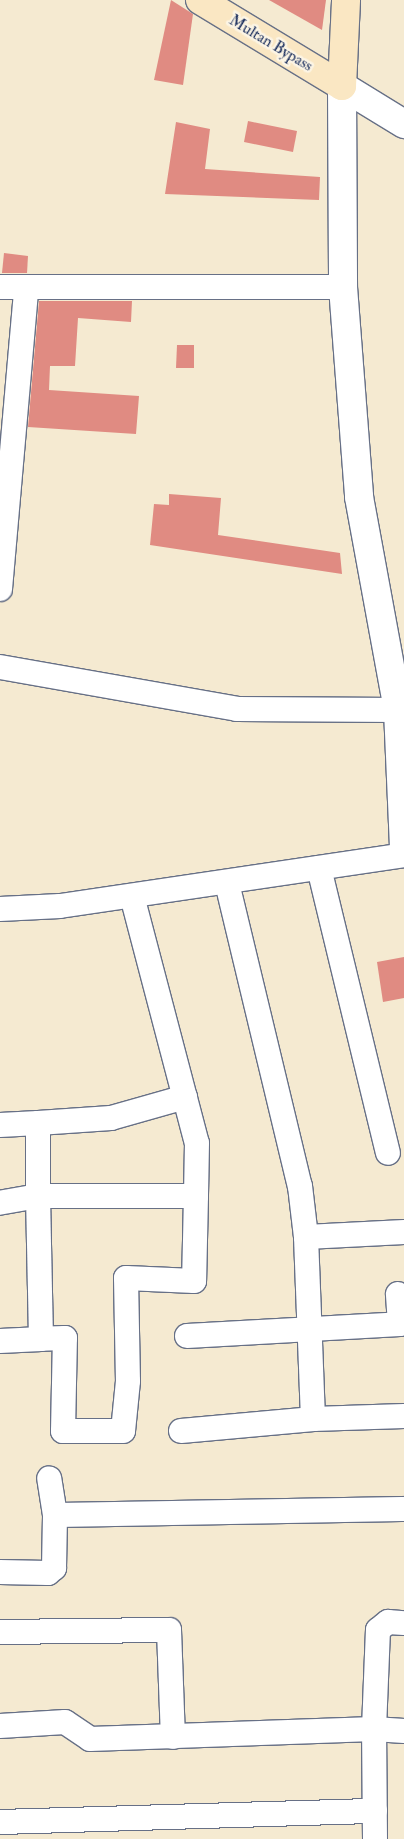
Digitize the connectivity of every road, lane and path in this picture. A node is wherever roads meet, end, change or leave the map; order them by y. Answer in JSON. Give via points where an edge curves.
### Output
{"nodes":[{"id":1,"x":200,"y":0,"type":"edge"},
{"id":2,"x":346,"y":0,"type":"edge"},
{"id":3,"x":342,"y":86,"type":"junction"},
{"id":4,"x":404,"y":124,"type":"edge"},
{"id":5,"x":0,"y":287,"type":"edge"},
{"id":6,"x":343,"y":287,"type":"junction"},
{"id":7,"x":26,"y":289,"type":"junction"},
{"id":8,"x":0,"y":589,"type":"edge"},
{"id":9,"x":0,"y":667,"type":"edge"},
{"id":10,"x":398,"y":710,"type":"junction"},
{"id":11,"x":404,"y":849,"type":"edge"},
{"id":12,"x":404,"y":855,"type":"edge"},
{"id":13,"x":319,"y":868,"type":"junction"},
{"id":14,"x":227,"y":883,"type":"junction"},
{"id":15,"x":132,"y":896,"type":"junction"},
{"id":16,"x":0,"y":909,"type":"edge"},
{"id":17,"x":185,"y":1097,"type":"junction"},
{"id":18,"x":38,"y":1123,"type":"junction"},
{"id":19,"x":0,"y":1125,"type":"edge"},
{"id":20,"x":388,"y":1153,"type":"dead end"},
{"id":21,"x":38,"y":1196,"type":"junction"},
{"id":22,"x":196,"y":1196,"type":"junction"},
{"id":23,"x":0,"y":1203,"type":"edge"},
{"id":24,"x":404,"y":1232,"type":"edge"},
{"id":25,"x":306,"y":1237,"type":"junction"},
{"id":26,"x":398,"y":1294,"type":"dead end"},
{"id":27,"x":310,"y":1327,"type":"junction"},
{"id":28,"x":188,"y":1336,"type":"dead end"},
{"id":29,"x":41,"y":1339,"type":"junction"},
{"id":30,"x":0,"y":1341,"type":"edge"},
{"id":31,"x":404,"y":1416,"type":"edge"},
{"id":32,"x":313,"y":1420,"type":"junction"},
{"id":33,"x":181,"y":1430,"type":"dead end"},
{"id":34,"x":49,"y":1478,"type":"dead end"},
{"id":35,"x":404,"y":1509,"type":"edge"},
{"id":36,"x":55,"y":1515,"type":"junction"},
{"id":37,"x":0,"y":1572,"type":"edge"},
{"id":38,"x":404,"y":1623,"type":"edge"},
{"id":39,"x":0,"y":1632,"type":"edge"},
{"id":40,"x":0,"y":1726,"type":"edge"},
{"id":41,"x":374,"y":1729,"type":"junction"},
{"id":42,"x":404,"y":1731,"type":"edge"},
{"id":43,"x":173,"y":1737,"type":"junction"},
{"id":44,"x":375,"y":1811,"type":"junction"},
{"id":45,"x":0,"y":1822,"type":"edge"},
{"id":46,"x":375,"y":1839,"type":"edge"}],
"edges":[{"from":1,"to":3,"type":"main road","name":"Multan Bypass"},
{"from":2,"to":3,"type":"main road"},
{"from":3,"to":4,"type":"street"},
{"from":3,"to":6,"type":"street"},
{"from":5,"to":7,"type":"street"},
{"from":6,"to":7,"type":"street"},
{"from":6,"to":10,"type":"street","via":[[359,498]]},
{"from":7,"to":8,"type":"street"},
{"from":9,"to":10,"type":"street","via":[[237,709]]},
{"from":10,"to":11,"type":"street"},
{"from":12,"to":13,"type":"street"},
{"from":13,"to":14,"type":"street"},
{"from":13,"to":20,"type":"street"},
{"from":14,"to":15,"type":"street"},
{"from":14,"to":25,"type":"street","via":[[300,1186]]},
{"from":15,"to":16,"type":"street"},
{"from":15,"to":17,"type":"street"},
{"from":17,"to":18,"type":"street","via":[[110,1118]]},
{"from":17,"to":22,"type":"street","via":[[197,1143]]},
{"from":18,"to":19,"type":"street"},
{"from":18,"to":21,"type":"street"},
{"from":21,"to":22,"type":"street"},
{"from":21,"to":23,"type":"street"},
{"from":21,"to":29,"type":"street"},
{"from":22,"to":29,"type":"street","via":[[194,1281],[126,1278],[128,1381],[123,1431],[63,1431],[65,1338]]},
{"from":24,"to":25,"type":"street"},
{"from":25,"to":27,"type":"street"},
{"from":26,"to":27,"type":"street","via":[[400,1324]]},
{"from":27,"to":28,"type":"street"},
{"from":27,"to":32,"type":"street"},
{"from":29,"to":30,"type":"street"},
{"from":31,"to":32,"type":"street"},
{"from":32,"to":33,"type":"street"},
{"from":34,"to":36,"type":"street"},
{"from":35,"to":36,"type":"street"},
{"from":36,"to":37,"type":"street","via":[[54,1568],[48,1573]]},
{"from":38,"to":41,"type":"street","via":[[388,1622],[378,1630]]},
{"from":39,"to":43,"type":"street","via":[[169,1630]]},
{"from":40,"to":43,"type":"street","via":[[65,1722],[90,1739]]},
{"from":41,"to":42,"type":"street"},
{"from":41,"to":43,"type":"street"},
{"from":41,"to":44,"type":"street"},
{"from":44,"to":45,"type":"street"},
{"from":44,"to":46,"type":"street"}]}
